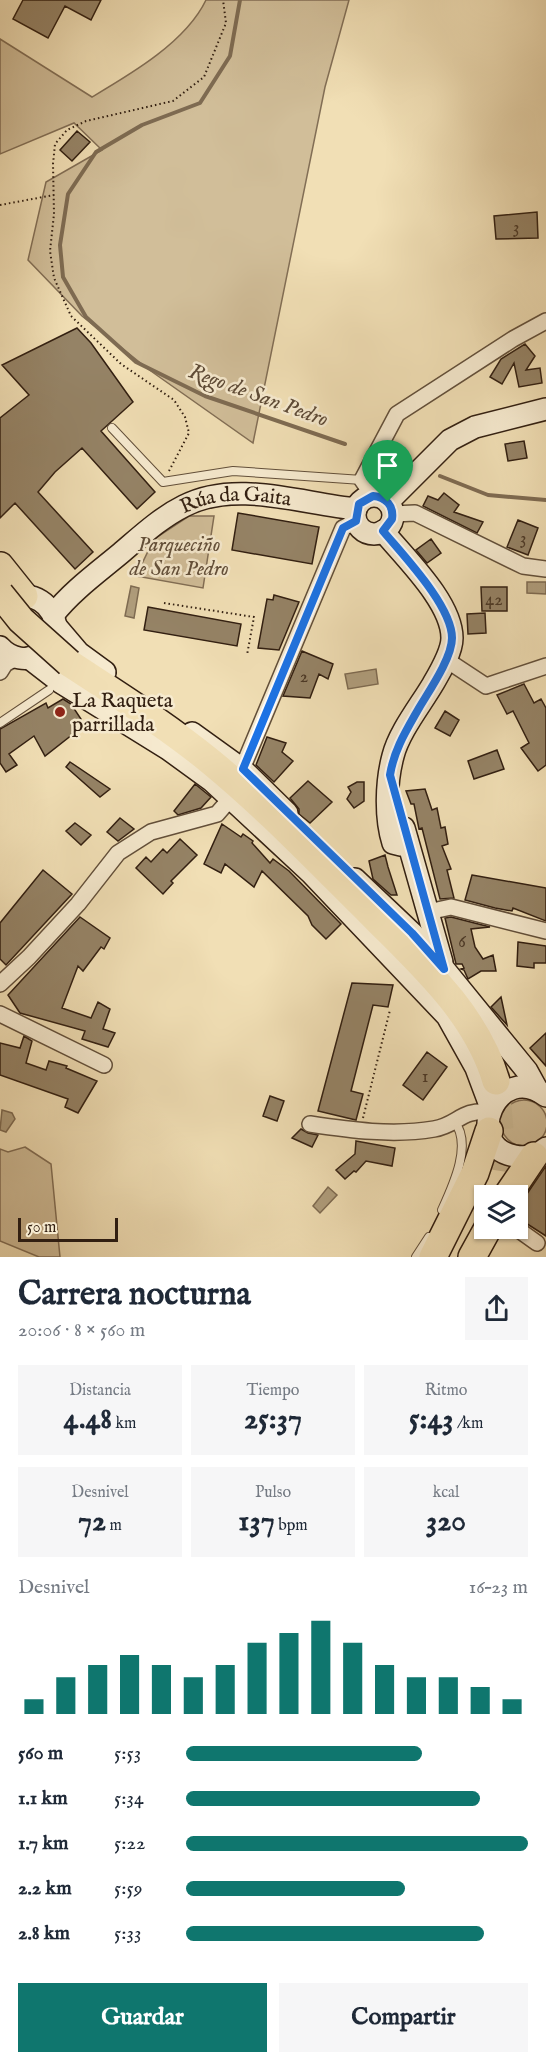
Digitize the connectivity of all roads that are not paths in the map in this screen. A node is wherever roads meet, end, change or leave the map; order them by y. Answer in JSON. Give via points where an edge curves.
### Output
{"nodes":[{"id":1,"x":546,"y":321,"type":"edge"},
{"id":2,"x":546,"y":409,"type":"edge"},
{"id":3,"x":112,"y":428,"type":"dead end"},
{"id":4,"x":373,"y":508,"type":"junction"},
{"id":5,"x":0,"y":566,"type":"edge"},
{"id":6,"x":546,"y":569,"type":"edge"},
{"id":7,"x":35,"y":606,"type":"edge"},
{"id":8,"x":0,"y":608,"type":"edge"},
{"id":9,"x":11,"y":659,"type":"edge"},
{"id":10,"x":445,"y":660,"type":"junction"},
{"id":11,"x":546,"y":666,"type":"edge"},
{"id":12,"x":49,"y":690,"type":"dead end"},
{"id":13,"x":0,"y":723,"type":"edge"},
{"id":14,"x":243,"y":769,"type":"junction"},
{"id":15,"x":230,"y":799,"type":"junction"},
{"id":16,"x":428,"y":912,"type":"junction"},
{"id":17,"x":546,"y":931,"type":"edge"},
{"id":18,"x":444,"y":969,"type":"junction"},
{"id":19,"x":0,"y":984,"type":"edge"},
{"id":20,"x":0,"y":1014,"type":"edge"},
{"id":21,"x":104,"y":1065,"type":"dead end"},
{"id":22,"x":496,"y":1081,"type":"tunnel mouth"},
{"id":23,"x":542,"y":1094,"type":"edge"},
{"id":24,"x":489,"y":1117,"type":"junction"},
{"id":25,"x":454,"y":1121,"type":"junction"},
{"id":26,"x":310,"y":1124,"type":"dead end"},
{"id":27,"x":542,"y":1151,"type":"edge"},
{"id":28,"x":494,"y":1170,"type":"tunnel mouth"},
{"id":29,"x":489,"y":1185,"type":"edge"},
{"id":30,"x":516,"y":1185,"type":"edge"},
{"id":31,"x":474,"y":1216,"type":"edge"},
{"id":32,"x":436,"y":1223,"type":"dead end"},
{"id":33,"x":528,"y":1237,"type":"edge"},
{"id":34,"x":482,"y":1239,"type":"edge"},
{"id":35,"x":537,"y":1243,"type":"dead end"},
{"id":36,"x":433,"y":1244,"type":"edge"},
{"id":37,"x":416,"y":1257,"type":"edge"},
{"id":38,"x":451,"y":1257,"type":"edge"},
{"id":39,"x":472,"y":1257,"type":"edge"}],
"edges":[{"from":1,"to":4,"type":"street","via":[[397,414]]},
{"from":2,"to":4,"type":"main road","via":[[475,427],[450,440]]},
{"from":3,"to":4,"type":"lane","name":"Rúa da Gaita","via":[[163,482],[233,471]]},
{"from":4,"to":6,"type":"street","via":[[415,513],[522,566]]},
{"from":4,"to":7,"type":"main road","name":"Rúa da Gaita","via":[[272,496],[224,495],[202,499],[167,516],[71,594]]},
{"from":4,"to":10,"type":"main road","via":[[445,614],[452,638]]},
{"from":4,"to":14,"type":"street","via":[[343,528]]},
{"from":5,"to":7,"type":"highway"},
{"from":7,"to":8,"type":"main road","via":[[7,602]]},
{"from":7,"to":9,"type":"main road","via":[[55,635],[46,651]]},
{"from":7,"to":14,"type":"main road","via":[[90,662]]},
{"from":7,"to":22,"type":"highway","bridge":true,"via":[[21,620],[69,663],[186,743],[273,816],[409,952],[478,1036]]},
{"from":9,"to":15,"type":"main road","via":[[60,682],[168,749]]},
{"from":10,"to":11,"type":"street","via":[[486,686]]},
{"from":10,"to":16,"type":"main road","via":[[393,755],[390,775],[390,833],[393,843],[401,845],[407,840]]},
{"from":12,"to":13,"type":"lane"},
{"from":14,"to":18,"type":"main road"},
{"from":15,"to":19,"type":"street","via":[[217,814],[151,832],[118,854],[70,913]]},
{"from":15,"to":24,"type":"main road","via":[[356,918],[447,1016],[476,1068]]},
{"from":16,"to":17,"type":"street","via":[[451,907]]},
{"from":16,"to":18,"type":"main road"},
{"from":18,"to":23,"type":"main road"},
{"from":20,"to":21,"type":"street"},
{"from":23,"to":24,"type":"main road","via":[[529,1088],[511,1090],[502,1094]]},
{"from":24,"to":25,"type":"street","via":[[472,1111]]},
{"from":24,"to":27,"type":"main road","via":[[501,1150],[511,1156]]},
{"from":24,"to":36,"type":"highway","via":[[475,1173]]},
{"from":25,"to":26,"type":"street","via":[[435,1129],[360,1132]]},
{"from":25,"to":32,"type":"lane","via":[[462,1133],[461,1151]]},
{"from":27,"to":30,"type":"highway"},
{"from":28,"to":29,"type":"highway"},
{"from":31,"to":38,"type":"highway"},
{"from":33,"to":35,"type":"street"},
{"from":34,"to":39,"type":"highway"},
{"from":36,"to":37,"type":"lane"}]}
